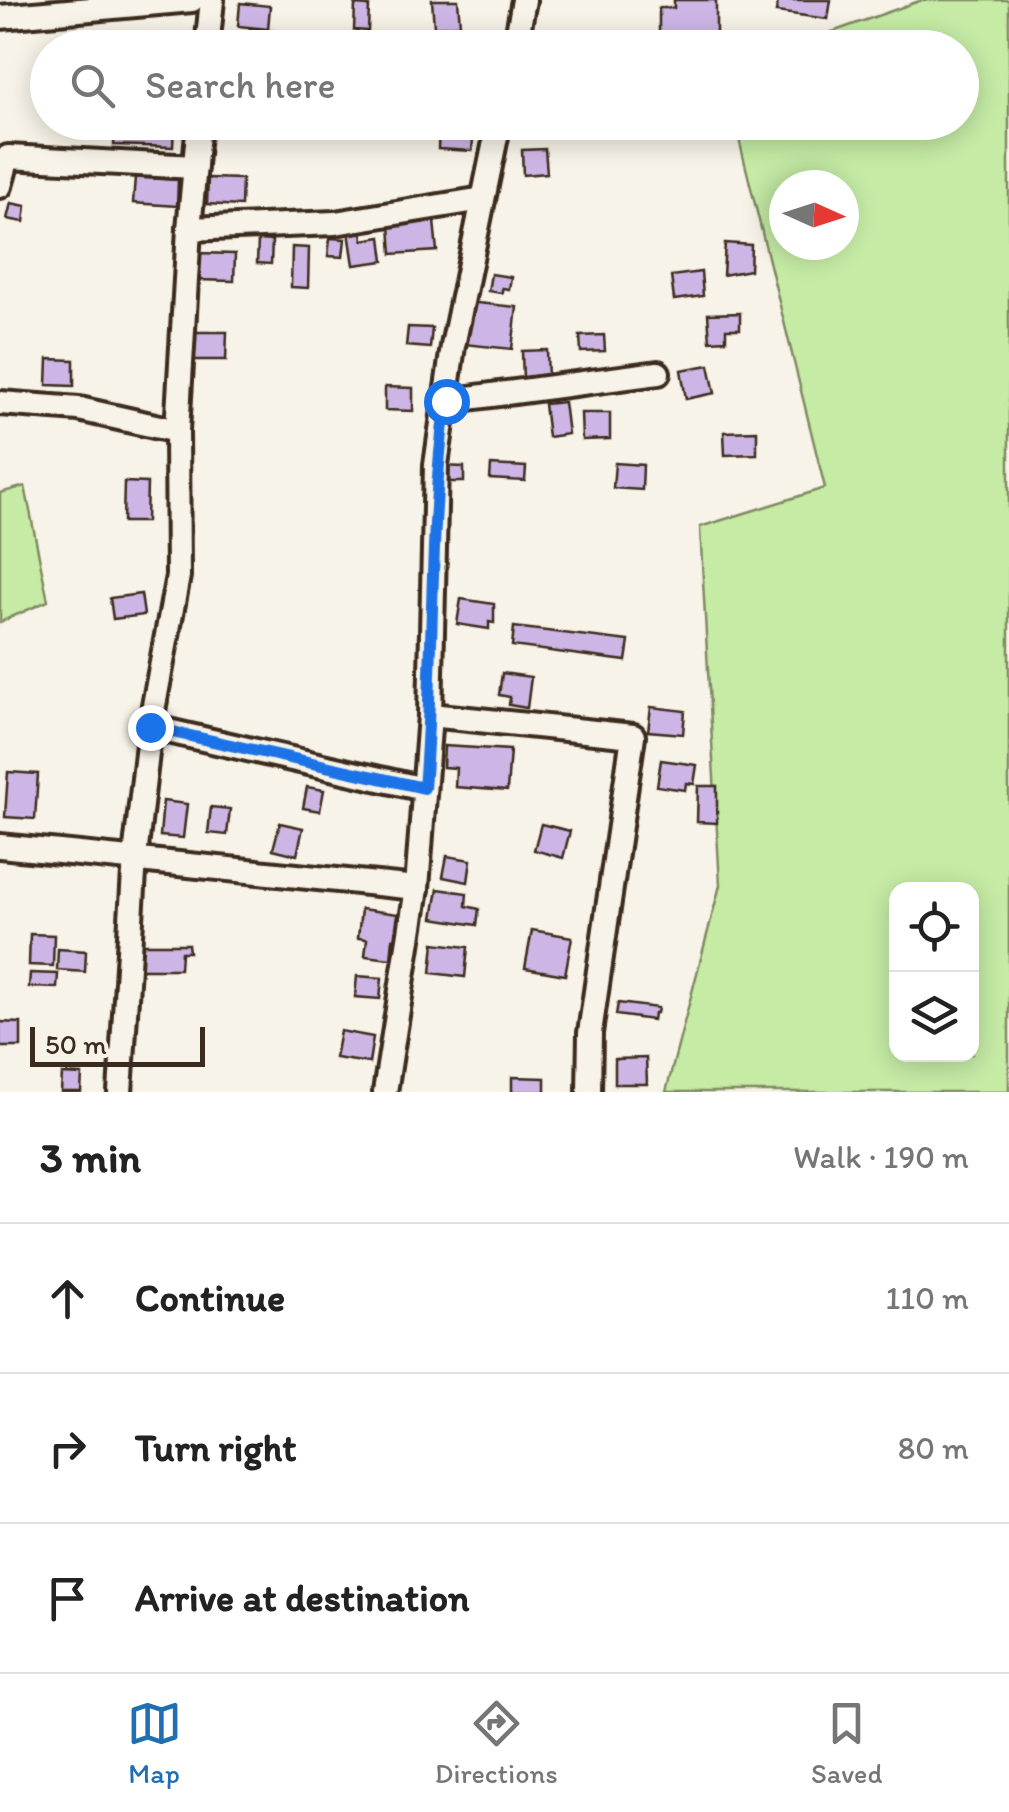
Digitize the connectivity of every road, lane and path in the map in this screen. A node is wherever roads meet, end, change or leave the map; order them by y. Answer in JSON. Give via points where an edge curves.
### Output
{"nodes":[{"id":1,"x":192,"y":0,"type":"edge"},
{"id":2,"x":212,"y":0,"type":"edge"},
{"id":3,"x":524,"y":0,"type":"edge"},
{"id":4,"x":0,"y":17,"type":"edge"},
{"id":5,"x":209,"y":30,"type":"edge"},
{"id":6,"x":518,"y":30,"type":"edge"},
{"id":7,"x":197,"y":140,"type":"edge"},
{"id":8,"x":495,"y":140,"type":"edge"},
{"id":9,"x":195,"y":167,"type":"junction"},
{"id":10,"x":0,"y":186,"type":"edge"},
{"id":11,"x":483,"y":199,"type":"junction"},
{"id":12,"x":189,"y":229,"type":"junction"},
{"id":13,"x":658,"y":373,"type":"dead end"},
{"id":14,"x":446,"y":401,"type":"junction"},
{"id":15,"x":0,"y":403,"type":"edge"},
{"id":16,"x":177,"y":430,"type":"junction"},
{"id":17,"x":430,"y":715,"type":"junction"},
{"id":18,"x":150,"y":727,"type":"junction"},
{"id":19,"x":424,"y":788,"type":"junction"},
{"id":20,"x":0,"y":846,"type":"edge"},
{"id":21,"x":135,"y":857,"type":"junction"},
{"id":22,"x":417,"y":888,"type":"junction"},
{"id":23,"x":120,"y":1092,"type":"edge"},
{"id":24,"x":385,"y":1092,"type":"edge"},
{"id":25,"x":589,"y":1092,"type":"edge"}],
"edges":[{"from":1,"to":4,"type":"street"},
{"from":2,"to":5,"type":"street"},
{"from":3,"to":6,"type":"street"},
{"from":7,"to":9,"type":"street"},
{"from":8,"to":11,"type":"street"},
{"from":9,"to":10,"type":"street","via":[[8,157]]},
{"from":9,"to":12,"type":"street"},
{"from":11,"to":12,"type":"street","via":[[336,224]]},
{"from":11,"to":14,"type":"street"},
{"from":12,"to":16,"type":"street"},
{"from":13,"to":14,"type":"street"},
{"from":14,"to":17,"type":"street","via":[[436,465]]},
{"from":15,"to":16,"type":"street"},
{"from":16,"to":18,"type":"street","via":[[178,576]]},
{"from":17,"to":19,"type":"street"},
{"from":17,"to":25,"type":"street","via":[[634,736],[590,1033]]},
{"from":18,"to":19,"type":"street"},
{"from":18,"to":21,"type":"street"},
{"from":19,"to":22,"type":"street"},
{"from":20,"to":21,"type":"street"},
{"from":21,"to":22,"type":"street"},
{"from":21,"to":23,"type":"street"},
{"from":22,"to":24,"type":"street"}]}
